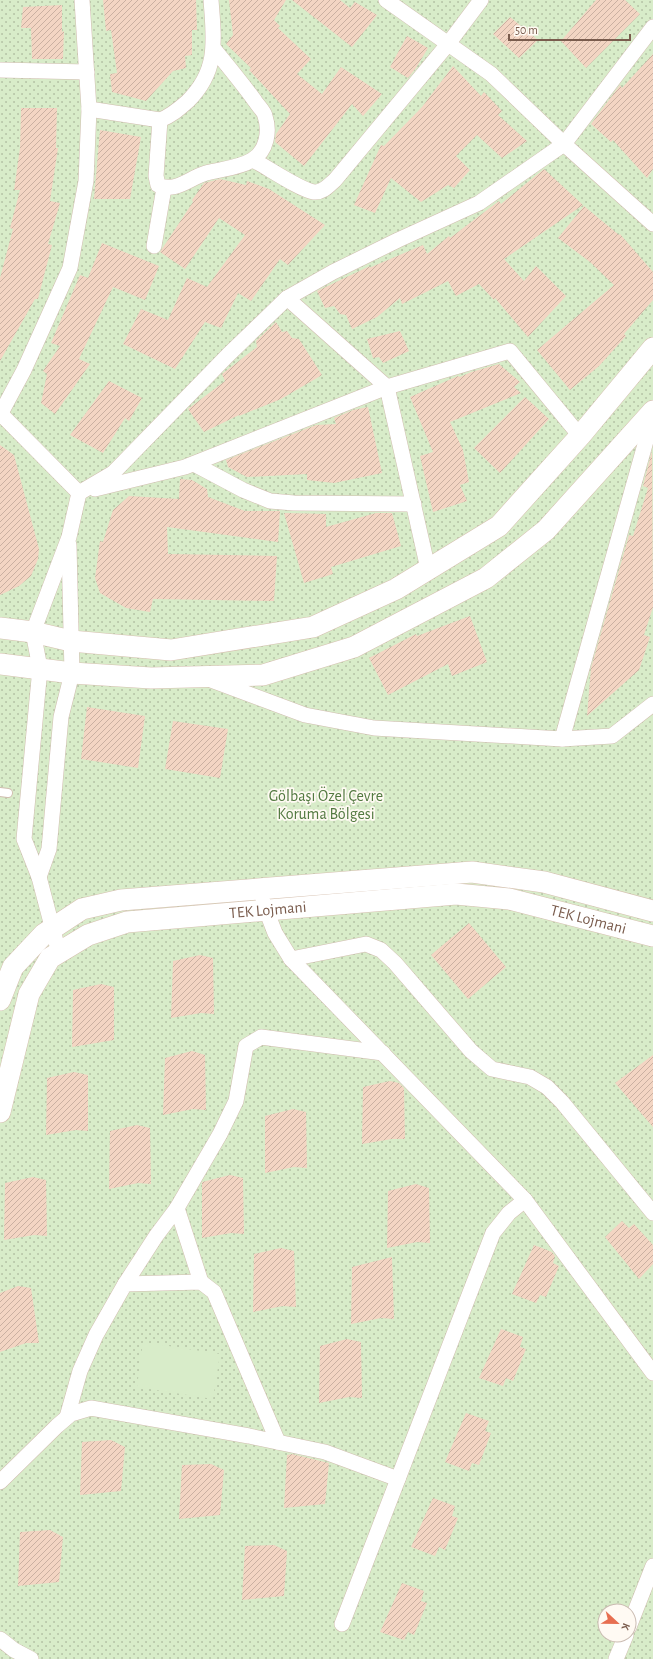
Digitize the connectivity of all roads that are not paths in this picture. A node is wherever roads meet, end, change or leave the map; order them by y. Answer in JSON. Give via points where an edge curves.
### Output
{"nodes":[{"id":1,"x":82,"y":0,"type":"edge"},
{"id":2,"x":211,"y":0,"type":"edge"},
{"id":3,"x":386,"y":0,"type":"edge"},
{"id":4,"x":481,"y":0,"type":"edge"},
{"id":5,"x":653,"y":27,"type":"edge"},
{"id":6,"x":448,"y":44,"type":"junction"},
{"id":7,"x":214,"y":49,"type":"junction"},
{"id":8,"x":0,"y":70,"type":"edge"},
{"id":9,"x":87,"y":72,"type":"junction"},
{"id":10,"x":89,"y":109,"type":"junction"},
{"id":11,"x":160,"y":120,"type":"junction"},
{"id":12,"x":564,"y":144,"type":"junction"},
{"id":13,"x":253,"y":160,"type":"junction"},
{"id":14,"x":164,"y":188,"type":"junction"},
{"id":15,"x":653,"y":224,"type":"edge"},
{"id":16,"x":154,"y":246,"type":"dead end"},
{"id":17,"x":287,"y":298,"type":"junction"},
{"id":18,"x":653,"y":348,"type":"edge"},
{"id":19,"x":387,"y":387,"type":"junction"},
{"id":20,"x":653,"y":411,"type":"edge"},
{"id":21,"x":1,"y":413,"type":"edge"},
{"id":22,"x":653,"y":416,"type":"edge"},
{"id":23,"x":580,"y":436,"type":"junction"},
{"id":24,"x":194,"y":464,"type":"junction"},
{"id":25,"x":79,"y":493,"type":"junction"},
{"id":26,"x":414,"y":504,"type":"junction"},
{"id":27,"x":69,"y":537,"type":"junction"},
{"id":28,"x":428,"y":570,"type":"junction"},
{"id":29,"x":0,"y":628,"type":"edge"},
{"id":30,"x":33,"y":632,"type":"junction"},
{"id":31,"x":71,"y":642,"type":"junction"},
{"id":32,"x":0,"y":664,"type":"edge"},
{"id":33,"x":40,"y":668,"type":"junction"},
{"id":34,"x":72,"y":673,"type":"junction"},
{"id":35,"x":202,"y":676,"type":"junction"},
{"id":36,"x":653,"y":704,"type":"edge"},
{"id":37,"x":562,"y":739,"type":"junction"},
{"id":38,"x":39,"y":877,"type":"junction"},
{"id":39,"x":259,"y":889,"type":"junction"},
{"id":40,"x":265,"y":910,"type":"junction"},
{"id":41,"x":653,"y":911,"type":"edge"},
{"id":42,"x":52,"y":928,"type":"junction"},
{"id":43,"x":653,"y":936,"type":"edge"},
{"id":44,"x":59,"y":953,"type":"junction"},
{"id":45,"x":291,"y":959,"type":"junction"},
{"id":46,"x":0,"y":1000,"type":"edge"},
{"id":47,"x":383,"y":1053,"type":"junction"},
{"id":48,"x":0,"y":1112,"type":"edge"},
{"id":49,"x":525,"y":1200,"type":"junction"},
{"id":50,"x":177,"y":1208,"type":"junction"},
{"id":51,"x":653,"y":1213,"type":"edge"},
{"id":52,"x":201,"y":1282,"type":"junction"},
{"id":53,"x":125,"y":1284,"type":"junction"},
{"id":54,"x":653,"y":1372,"type":"edge"},
{"id":55,"x":67,"y":1417,"type":"junction"},
{"id":56,"x":278,"y":1442,"type":"junction"},
{"id":57,"x":398,"y":1479,"type":"junction"},
{"id":58,"x":0,"y":1482,"type":"edge"},
{"id":59,"x":653,"y":1566,"type":"edge"},
{"id":60,"x":637,"y":1607,"type":"edge"},
{"id":61,"x":342,"y":1624,"type":"dead end"},
{"id":62,"x":0,"y":1639,"type":"edge"},
{"id":63,"x":623,"y":1643,"type":"edge"},
{"id":64,"x":31,"y":1659,"type":"edge"},
{"id":65,"x":616,"y":1659,"type":"edge"}],
"edges":[{"from":1,"to":9,"type":"street"},
{"from":2,"to":7,"type":"street"},
{"from":3,"to":6,"type":"street"},
{"from":4,"to":6,"type":"street"},
{"from":5,"to":12,"type":"street"},
{"from":6,"to":12,"type":"street","via":[[491,74]]},
{"from":6,"to":13,"type":"street","via":[[335,180],[323,190],[314,192],[305,189]]},
{"from":7,"to":11,"type":"street","via":[[211,64],[197,92],[170,116]]},
{"from":7,"to":13,"type":"street","via":[[265,115],[267,138],[264,147]]},
{"from":8,"to":9,"type":"street"},
{"from":9,"to":10,"type":"street"},
{"from":10,"to":11,"type":"street"},
{"from":10,"to":21,"type":"street","via":[[86,181],[70,268],[24,370]]},
{"from":11,"to":14,"type":"street","via":[[156,176],[158,184]]},
{"from":12,"to":15,"type":"street"},
{"from":12,"to":17,"type":"street","via":[[480,203],[398,240]]},
{"from":13,"to":14,"type":"street","via":[[203,174],[174,187]]},
{"from":14,"to":16,"type":"street"},
{"from":17,"to":19,"type":"street"},
{"from":17,"to":25,"type":"street","via":[[113,473]]},
{"from":18,"to":23,"type":"main road"},
{"from":19,"to":23,"type":"street","via":[[510,350]]},
{"from":19,"to":24,"type":"street"},
{"from":19,"to":26,"type":"street"},
{"from":20,"to":35,"type":"main road","via":[[546,530],[486,578],[354,647],[263,675]]},
{"from":21,"to":25,"type":"street"},
{"from":22,"to":37,"type":"street"},
{"from":23,"to":28,"type":"main road","via":[[499,526]]},
{"from":24,"to":25,"type":"street"},
{"from":24,"to":26,"type":"street","via":[[270,501]]},
{"from":25,"to":27,"type":"street"},
{"from":26,"to":28,"type":"street"},
{"from":27,"to":30,"type":"street"},
{"from":27,"to":31,"type":"street"},
{"from":28,"to":31,"type":"main road","via":[[396,589],[313,628],[171,650]]},
{"from":29,"to":30,"type":"main road"},
{"from":30,"to":31,"type":"main road"},
{"from":30,"to":33,"type":"street"},
{"from":31,"to":34,"type":"street"},
{"from":32,"to":33,"type":"main road"},
{"from":33,"to":34,"type":"main road"},
{"from":33,"to":38,"type":"street","via":[[24,839]]},
{"from":34,"to":35,"type":"main road","via":[[151,678]]},
{"from":34,"to":38,"type":"street","via":[[61,717],[49,849]]},
{"from":35,"to":37,"type":"street","via":[[305,715],[374,728]]},
{"from":36,"to":37,"type":"street","via":[[612,736]]},
{"from":38,"to":42,"type":"street"},
{"from":39,"to":40,"type":"street"},
{"from":39,"to":41,"type":"main road","name":"TEK Lojmani","via":[[472,872],[544,882]]},
{"from":39,"to":42,"type":"main road","name":"TEK Lojmani","via":[[121,900],[82,909]]},
{"from":40,"to":43,"type":"main road","name":"TEK Lojmani","via":[[456,894],[509,899]]},
{"from":40,"to":44,"type":"main road","name":"TEK Lojmani","via":[[127,922],[88,935]]},
{"from":40,"to":45,"type":"street","via":[[275,934]]},
{"from":42,"to":44,"type":"street"},
{"from":42,"to":46,"type":"main road","name":"TEK Lojmani","via":[[13,967]]},
{"from":44,"to":48,"type":"main road","name":"TEK Lojmani","via":[[50,958],[28,994]]},
{"from":45,"to":47,"type":"street"},
{"from":45,"to":51,"type":"street","via":[[366,944],[381,950],[471,1051],[492,1069],[530,1077],[547,1087]]},
{"from":47,"to":49,"type":"street"},
{"from":47,"to":50,"type":"street","via":[[261,1037],[246,1046],[236,1101]]},
{"from":49,"to":54,"type":"street"},
{"from":49,"to":57,"type":"street","via":[[509,1213],[493,1233]]},
{"from":50,"to":52,"type":"street"},
{"from":50,"to":53,"type":"street"},
{"from":52,"to":53,"type":"street"},
{"from":52,"to":56,"type":"street","via":[[214,1292]]},
{"from":53,"to":55,"type":"street","via":[[96,1335],[80,1371]]},
{"from":55,"to":56,"type":"street","via":[[91,1408]]},
{"from":55,"to":58,"type":"street"},
{"from":56,"to":57,"type":"street","via":[[325,1452]]},
{"from":57,"to":61,"type":"street"},
{"from":59,"to":60,"type":"street"},
{"from":62,"to":64,"type":"street"},
{"from":63,"to":65,"type":"street"}]}
